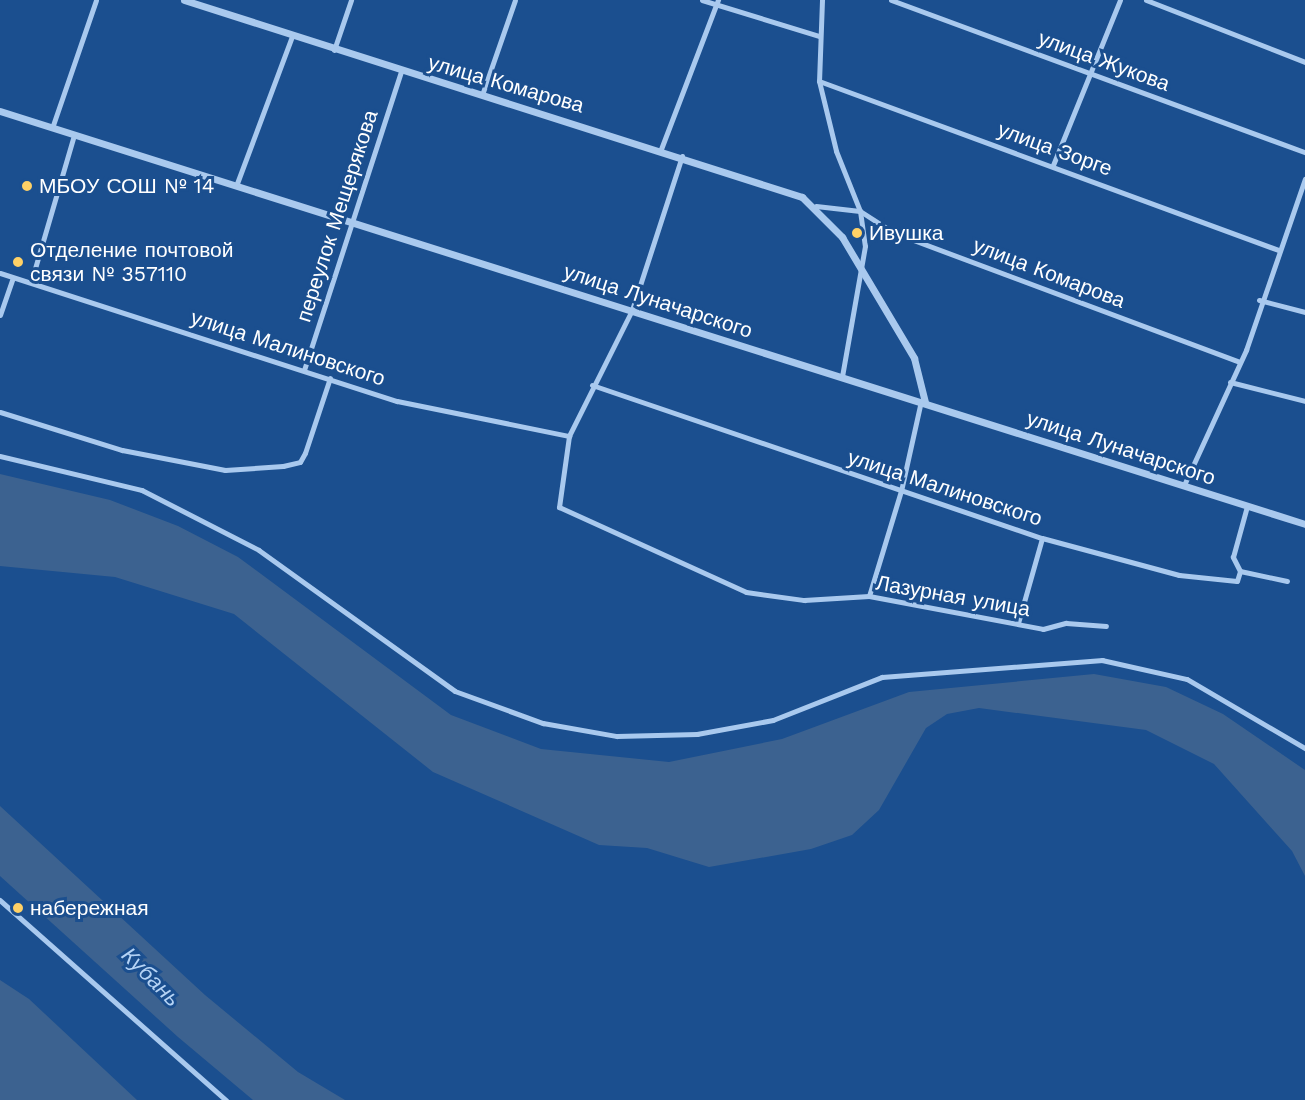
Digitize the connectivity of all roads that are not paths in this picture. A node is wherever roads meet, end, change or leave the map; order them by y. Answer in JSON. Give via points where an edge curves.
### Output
{"nodes":[{"id":1,"x":96,"y":0,"type":"edge"},
{"id":2,"x":184,"y":0,"type":"edge"},
{"id":3,"x":351,"y":0,"type":"edge"},
{"id":4,"x":515,"y":0,"type":"edge"},
{"id":5,"x":702,"y":0,"type":"edge"},
{"id":6,"x":822,"y":0,"type":"edge"},
{"id":7,"x":891,"y":0,"type":"edge"},
{"id":8,"x":1120,"y":0,"type":"edge"},
{"id":9,"x":1146,"y":0,"type":"edge"},
{"id":10,"x":717,"y":2,"type":"edge"},
{"id":11,"x":292,"y":36,"type":"junction"},
{"id":12,"x":819,"y":36,"type":"junction"},
{"id":13,"x":334,"y":51,"type":"junction"},
{"id":14,"x":1305,"y":62,"type":"edge"},
{"id":15,"x":401,"y":71,"type":"junction"},
{"id":16,"x":1092,"y":74,"type":"junction"},
{"id":17,"x":819,"y":81,"type":"junction"},
{"id":18,"x":483,"y":92,"type":"junction"},
{"id":19,"x":0,"y":111,"type":"edge"},
{"id":20,"x":52,"y":128,"type":"junction"},
{"id":21,"x":74,"y":135,"type":"junction"},
{"id":22,"x":661,"y":149,"type":"junction"},
{"id":23,"x":1305,"y":152,"type":"edge"},
{"id":24,"x":682,"y":156,"type":"junction"},
{"id":25,"x":1053,"y":165,"type":"junction"},
{"id":26,"x":1305,"y":179,"type":"edge"},
{"id":27,"x":236,"y":186,"type":"junction"},
{"id":28,"x":816,"y":206,"type":"junction"},
{"id":29,"x":860,"y":211,"type":"junction"},
{"id":30,"x":356,"y":221,"type":"junction"},
{"id":31,"x":1279,"y":249,"type":"junction"},
{"id":32,"x":0,"y":273,"type":"edge"},
{"id":33,"x":861,"y":273,"type":"junction"},
{"id":34,"x":13,"y":278,"type":"junction"},
{"id":35,"x":31,"y":282,"type":"junction"},
{"id":36,"x":1260,"y":300,"type":"junction"},
{"id":37,"x":632,"y":310,"type":"junction"},
{"id":38,"x":1305,"y":312,"type":"edge"},
{"id":39,"x":0,"y":315,"type":"edge"},
{"id":40,"x":1239,"y":362,"type":"junction"},
{"id":41,"x":304,"y":370,"type":"junction"},
{"id":42,"x":842,"y":377,"type":"junction"},
{"id":43,"x":330,"y":378,"type":"junction"},
{"id":44,"x":1230,"y":382,"type":"junction"},
{"id":45,"x":592,"y":385,"type":"junction"},
{"id":46,"x":923,"y":401,"type":"junction"},
{"id":47,"x":1305,"y":401,"type":"edge"},
{"id":48,"x":0,"y":412,"type":"edge"},
{"id":49,"x":569,"y":436,"type":"junction"},
{"id":50,"x":0,"y":456,"type":"edge"},
{"id":51,"x":1184,"y":485,"type":"junction"},
{"id":52,"x":901,"y":491,"type":"junction"},
{"id":53,"x":1247,"y":506,"type":"junction"},
{"id":54,"x":1305,"y":524,"type":"edge"},
{"id":55,"x":1042,"y":538,"type":"junction"},
{"id":56,"x":1240,"y":571,"type":"junction"},
{"id":57,"x":1287,"y":581,"type":"dead end"},
{"id":58,"x":869,"y":596,"type":"junction"},
{"id":59,"x":1018,"y":623,"type":"junction"},
{"id":60,"x":1106,"y":626,"type":"dead end"},
{"id":61,"x":1305,"y":748,"type":"edge"},
{"id":62,"x":0,"y":900,"type":"edge"},
{"id":63,"x":226,"y":1100,"type":"edge"}],
"edges":[{"from":1,"to":20,"type":"street"},
{"from":2,"to":11,"type":"street","name":"улица Комарова"},
{"from":3,"to":13,"type":"street"},
{"from":4,"to":18,"type":"street"},
{"from":5,"to":10,"type":"street"},
{"from":6,"to":12,"type":"street"},
{"from":7,"to":16,"type":"street","name":"улица Жукова"},
{"from":8,"to":16,"type":"street"},
{"from":9,"to":14,"type":"street"},
{"from":10,"to":12,"type":"street"},
{"from":10,"to":22,"type":"street"},
{"from":11,"to":13,"type":"street","name":"улица Комарова"},
{"from":11,"to":27,"type":"street"},
{"from":12,"to":17,"type":"street"},
{"from":13,"to":15,"type":"street","name":"улица Комарова"},
{"from":15,"to":18,"type":"street","name":"улица Комарова"},
{"from":15,"to":30,"type":"street","name":"переулок Мещерякова"},
{"from":16,"to":23,"type":"street","name":"улица Жукова"},
{"from":16,"to":25,"type":"street"},
{"from":17,"to":25,"type":"street","name":"улица Зорге"},
{"from":17,"to":29,"type":"street","via":[[833,142]]},
{"from":18,"to":22,"type":"street","name":"улица Комарова"},
{"from":19,"to":20,"type":"street","name":"улица Луначарского"},
{"from":20,"to":21,"type":"street","name":"улица Луначарского"},
{"from":21,"to":27,"type":"street","name":"улица Луначарского"},
{"from":21,"to":35,"type":"street"},
{"from":22,"to":24,"type":"street","name":"улица Комарова"},
{"from":24,"to":28,"type":"street","name":"улица Комарова"},
{"from":24,"to":37,"type":"street"},
{"from":25,"to":31,"type":"street","name":"улица Зорге"},
{"from":26,"to":31,"type":"street"},
{"from":27,"to":30,"type":"street","name":"улица Луначарского"},
{"from":28,"to":29,"type":"street","name":"улица Комарова"},
{"from":28,"to":33,"type":"street","name":"улица Комарова","via":[[842,237]]},
{"from":29,"to":33,"type":"street"},
{"from":29,"to":40,"type":"street","name":"улица Комарова","via":[[892,231]]},
{"from":30,"to":37,"type":"street","name":"улица Луначарского"},
{"from":30,"to":41,"type":"street","name":"переулок Мещерякова"},
{"from":31,"to":36,"type":"street"},
{"from":32,"to":34,"type":"street","name":"улица Малиновского"},
{"from":33,"to":42,"type":"street"},
{"from":33,"to":46,"type":"street","name":"улица Комарова","via":[[914,358]]},
{"from":34,"to":35,"type":"street","name":"улица Малиновского"},
{"from":34,"to":39,"type":"street"},
{"from":35,"to":41,"type":"street","name":"улица Малиновского"},
{"from":36,"to":38,"type":"street"},
{"from":36,"to":40,"type":"street"},
{"from":37,"to":42,"type":"street","name":"улица Луначарского"},
{"from":37,"to":45,"type":"street"},
{"from":40,"to":44,"type":"street"},
{"from":41,"to":43,"type":"street","name":"улица Малиновского"},
{"from":42,"to":46,"type":"street","name":"улица Луначарского"},
{"from":43,"to":48,"type":"street","via":[[305,453],[300,462],[283,466],[214,467],[122,450]]},
{"from":43,"to":49,"type":"street","name":"улица Малиновского","via":[[397,401]]},
{"from":44,"to":47,"type":"street"},
{"from":44,"to":51,"type":"street"},
{"from":45,"to":49,"type":"street"},
{"from":45,"to":52,"type":"street","name":"улица Малиновского"},
{"from":46,"to":51,"type":"street","name":"улица Луначарского"},
{"from":46,"to":52,"type":"street"},
{"from":49,"to":58,"type":"street","name":"Лазурная улица","via":[[559,507],[746,592],[804,600]]},
{"from":50,"to":61,"type":"street","via":[[142,490],[259,550],[455,691],[554,726],[617,736],[697,734],[773,720],[882,677],[1102,660],[1187,679]]},
{"from":51,"to":53,"type":"street","name":"улица Луначарского"},
{"from":52,"to":55,"type":"street","name":"улица Малиновского"},
{"from":52,"to":58,"type":"street"},
{"from":53,"to":54,"type":"street","name":"улица Луначарского"},
{"from":53,"to":56,"type":"street","via":[[1233,557]]},
{"from":55,"to":56,"type":"street","name":"улица Малиновского","via":[[1179,575],[1237,581]]},
{"from":55,"to":59,"type":"street"},
{"from":56,"to":57,"type":"street"},
{"from":58,"to":59,"type":"street","name":"Лазурная улица"},
{"from":59,"to":60,"type":"street","name":"Лазурная улица","via":[[1043,628],[1066,623]]},
{"from":62,"to":63,"type":"street"}]}
